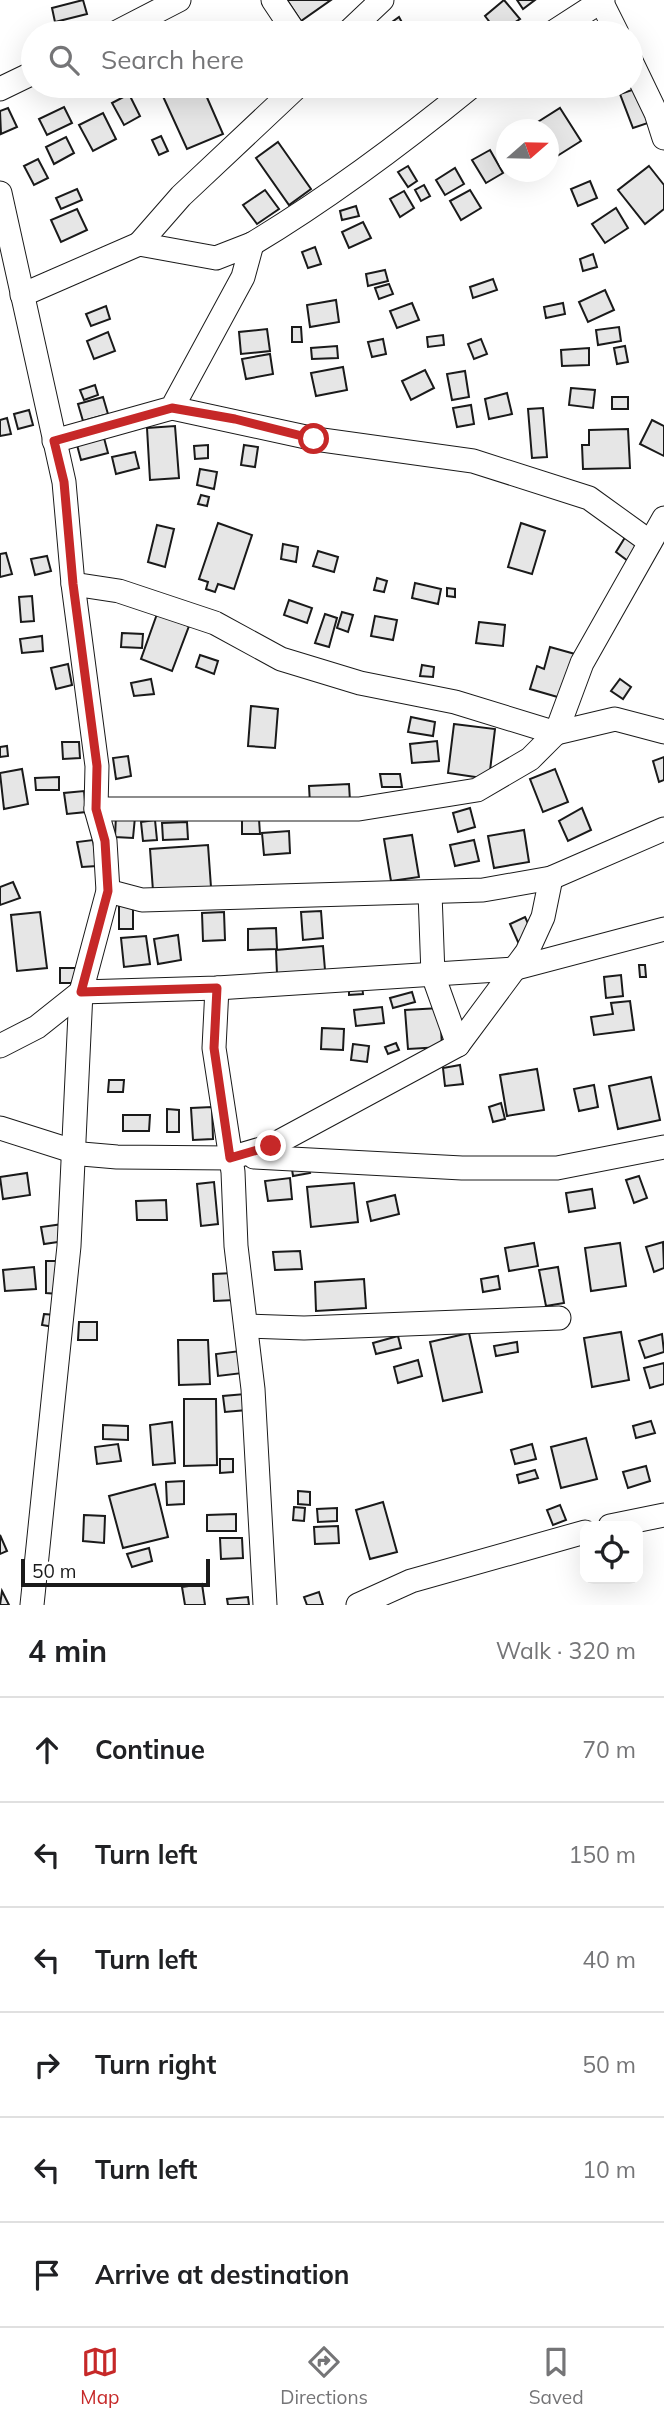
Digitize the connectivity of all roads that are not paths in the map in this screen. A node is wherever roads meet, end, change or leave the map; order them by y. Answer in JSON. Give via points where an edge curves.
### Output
{"nodes":[{"id":1,"x":179,"y":0,"type":"edge"},
{"id":2,"x":273,"y":0,"type":"edge"},
{"id":3,"x":382,"y":0,"type":"edge"},
{"id":4,"x":602,"y":1,"type":"edge"},
{"id":5,"x":138,"y":21,"type":"edge"},
{"id":6,"x":287,"y":21,"type":"edge"},
{"id":7,"x":360,"y":21,"type":"edge"},
{"id":8,"x":571,"y":21,"type":"edge"},
{"id":9,"x":611,"y":21,"type":"edge"},
{"id":10,"x":21,"y":79,"type":"edge"},
{"id":11,"x":643,"y":86,"type":"edge"},
{"id":12,"x":0,"y":89,"type":"edge"},
{"id":13,"x":285,"y":98,"type":"edge"},
{"id":14,"x":457,"y":98,"type":"edge"},
{"id":15,"x":664,"y":138,"type":"edge"},
{"id":16,"x":1,"y":200,"type":"edge"},
{"id":17,"x":139,"y":244,"type":"junction"},
{"id":18,"x":252,"y":244,"type":"junction"},
{"id":19,"x":22,"y":295,"type":"junction"},
{"id":20,"x":172,"y":408,"type":"junction"},
{"id":21,"x":54,"y":441,"type":"junction"},
{"id":22,"x":664,"y":518,"type":"edge"},
{"id":23,"x":650,"y":541,"type":"junction"},
{"id":24,"x":73,"y":584,"type":"junction"},
{"id":25,"x":664,"y":732,"type":"edge"},
{"id":26,"x":556,"y":733,"type":"junction"},
{"id":27,"x":96,"y":809,"type":"junction"},
{"id":28,"x":664,"y":828,"type":"edge"},
{"id":29,"x":551,"y":878,"type":"junction"},
{"id":30,"x":108,"y":891,"type":"junction"},
{"id":31,"x":430,"y":893,"type":"junction"},
{"id":32,"x":664,"y":929,"type":"edge"},
{"id":33,"x":513,"y":969,"type":"junction"},
{"id":34,"x":433,"y":975,"type":"junction"},
{"id":35,"x":217,"y":988,"type":"junction"},
{"id":36,"x":81,"y":992,"type":"junction"},
{"id":37,"x":0,"y":1045,"type":"edge"},
{"id":38,"x":458,"y":1045,"type":"junction"},
{"id":39,"x":0,"y":1128,"type":"edge"},
{"id":40,"x":664,"y":1147,"type":"edge"},
{"id":41,"x":71,"y":1150,"type":"junction"},
{"id":42,"x":230,"y":1158,"type":"junction"},
{"id":43,"x":559,"y":1318,"type":"dead end"},
{"id":44,"x":246,"y":1326,"type":"junction"},
{"id":45,"x":664,"y":1515,"type":"edge"},
{"id":46,"x":635,"y":1521,"type":"edge"},
{"id":47,"x":580,"y":1533,"type":"edge"},
{"id":48,"x":32,"y":1605,"type":"edge"},
{"id":49,"x":265,"y":1605,"type":"edge"},
{"id":50,"x":358,"y":1605,"type":"edge"}],
"edges":[{"from":1,"to":5,"type":"street"},
{"from":2,"to":6,"type":"street"},
{"from":3,"to":7,"type":"street"},
{"from":4,"to":8,"type":"street"},
{"from":4,"to":9,"type":"street"},
{"from":10,"to":12,"type":"street"},
{"from":11,"to":15,"type":"street"},
{"from":13,"to":17,"type":"street","via":[[181,196]]},
{"from":14,"to":18,"type":"street","via":[[319,203]]},
{"from":16,"to":19,"type":"street"},
{"from":17,"to":18,"type":"street","via":[[216,258]]},
{"from":17,"to":19,"type":"street"},
{"from":18,"to":20,"type":"street","via":[[243,277]]},
{"from":19,"to":21,"type":"street"},
{"from":20,"to":21,"type":"street"},
{"from":20,"to":23,"type":"street","via":[[314,439],[473,461],[589,498]]},
{"from":21,"to":24,"type":"street","via":[[64,482]]},
{"from":22,"to":23,"type":"street"},
{"from":23,"to":26,"type":"street","via":[[582,663]]},
{"from":24,"to":26,"type":"street","via":[[119,591],[203,619],[281,659],[360,684],[455,702]]},
{"from":24,"to":27,"type":"street","via":[[97,766]]},
{"from":25,"to":26,"type":"street","via":[[615,719]]},
{"from":26,"to":27,"type":"street","via":[[530,759],[477,790],[424,799],[359,809]]},
{"from":27,"to":30,"type":"street","via":[[105,841]]},
{"from":28,"to":29,"type":"street"},
{"from":29,"to":31,"type":"street","via":[[483,890]]},
{"from":29,"to":33,"type":"street","via":[[543,917]]},
{"from":30,"to":31,"type":"street","via":[[142,900]]},
{"from":30,"to":36,"type":"street"},
{"from":31,"to":34,"type":"street"},
{"from":32,"to":33,"type":"street"},
{"from":33,"to":34,"type":"street"},
{"from":33,"to":38,"type":"street"},
{"from":34,"to":35,"type":"street"},
{"from":34,"to":38,"type":"street"},
{"from":35,"to":36,"type":"street"},
{"from":35,"to":42,"type":"street","via":[[214,1048]]},
{"from":36,"to":37,"type":"street","via":[[37,1027]]},
{"from":36,"to":41,"type":"street"},
{"from":38,"to":42,"type":"street","via":[[271,1146]]},
{"from":39,"to":41,"type":"street"},
{"from":40,"to":42,"type":"street","via":[[557,1168]]},
{"from":41,"to":42,"type":"street","via":[[117,1157]]},
{"from":41,"to":48,"type":"street","via":[[69,1246]]},
{"from":42,"to":44,"type":"street"},
{"from":43,"to":44,"type":"street"},
{"from":44,"to":49,"type":"street"},
{"from":45,"to":46,"type":"street"},
{"from":47,"to":50,"type":"street","via":[[411,1581]]}]}
